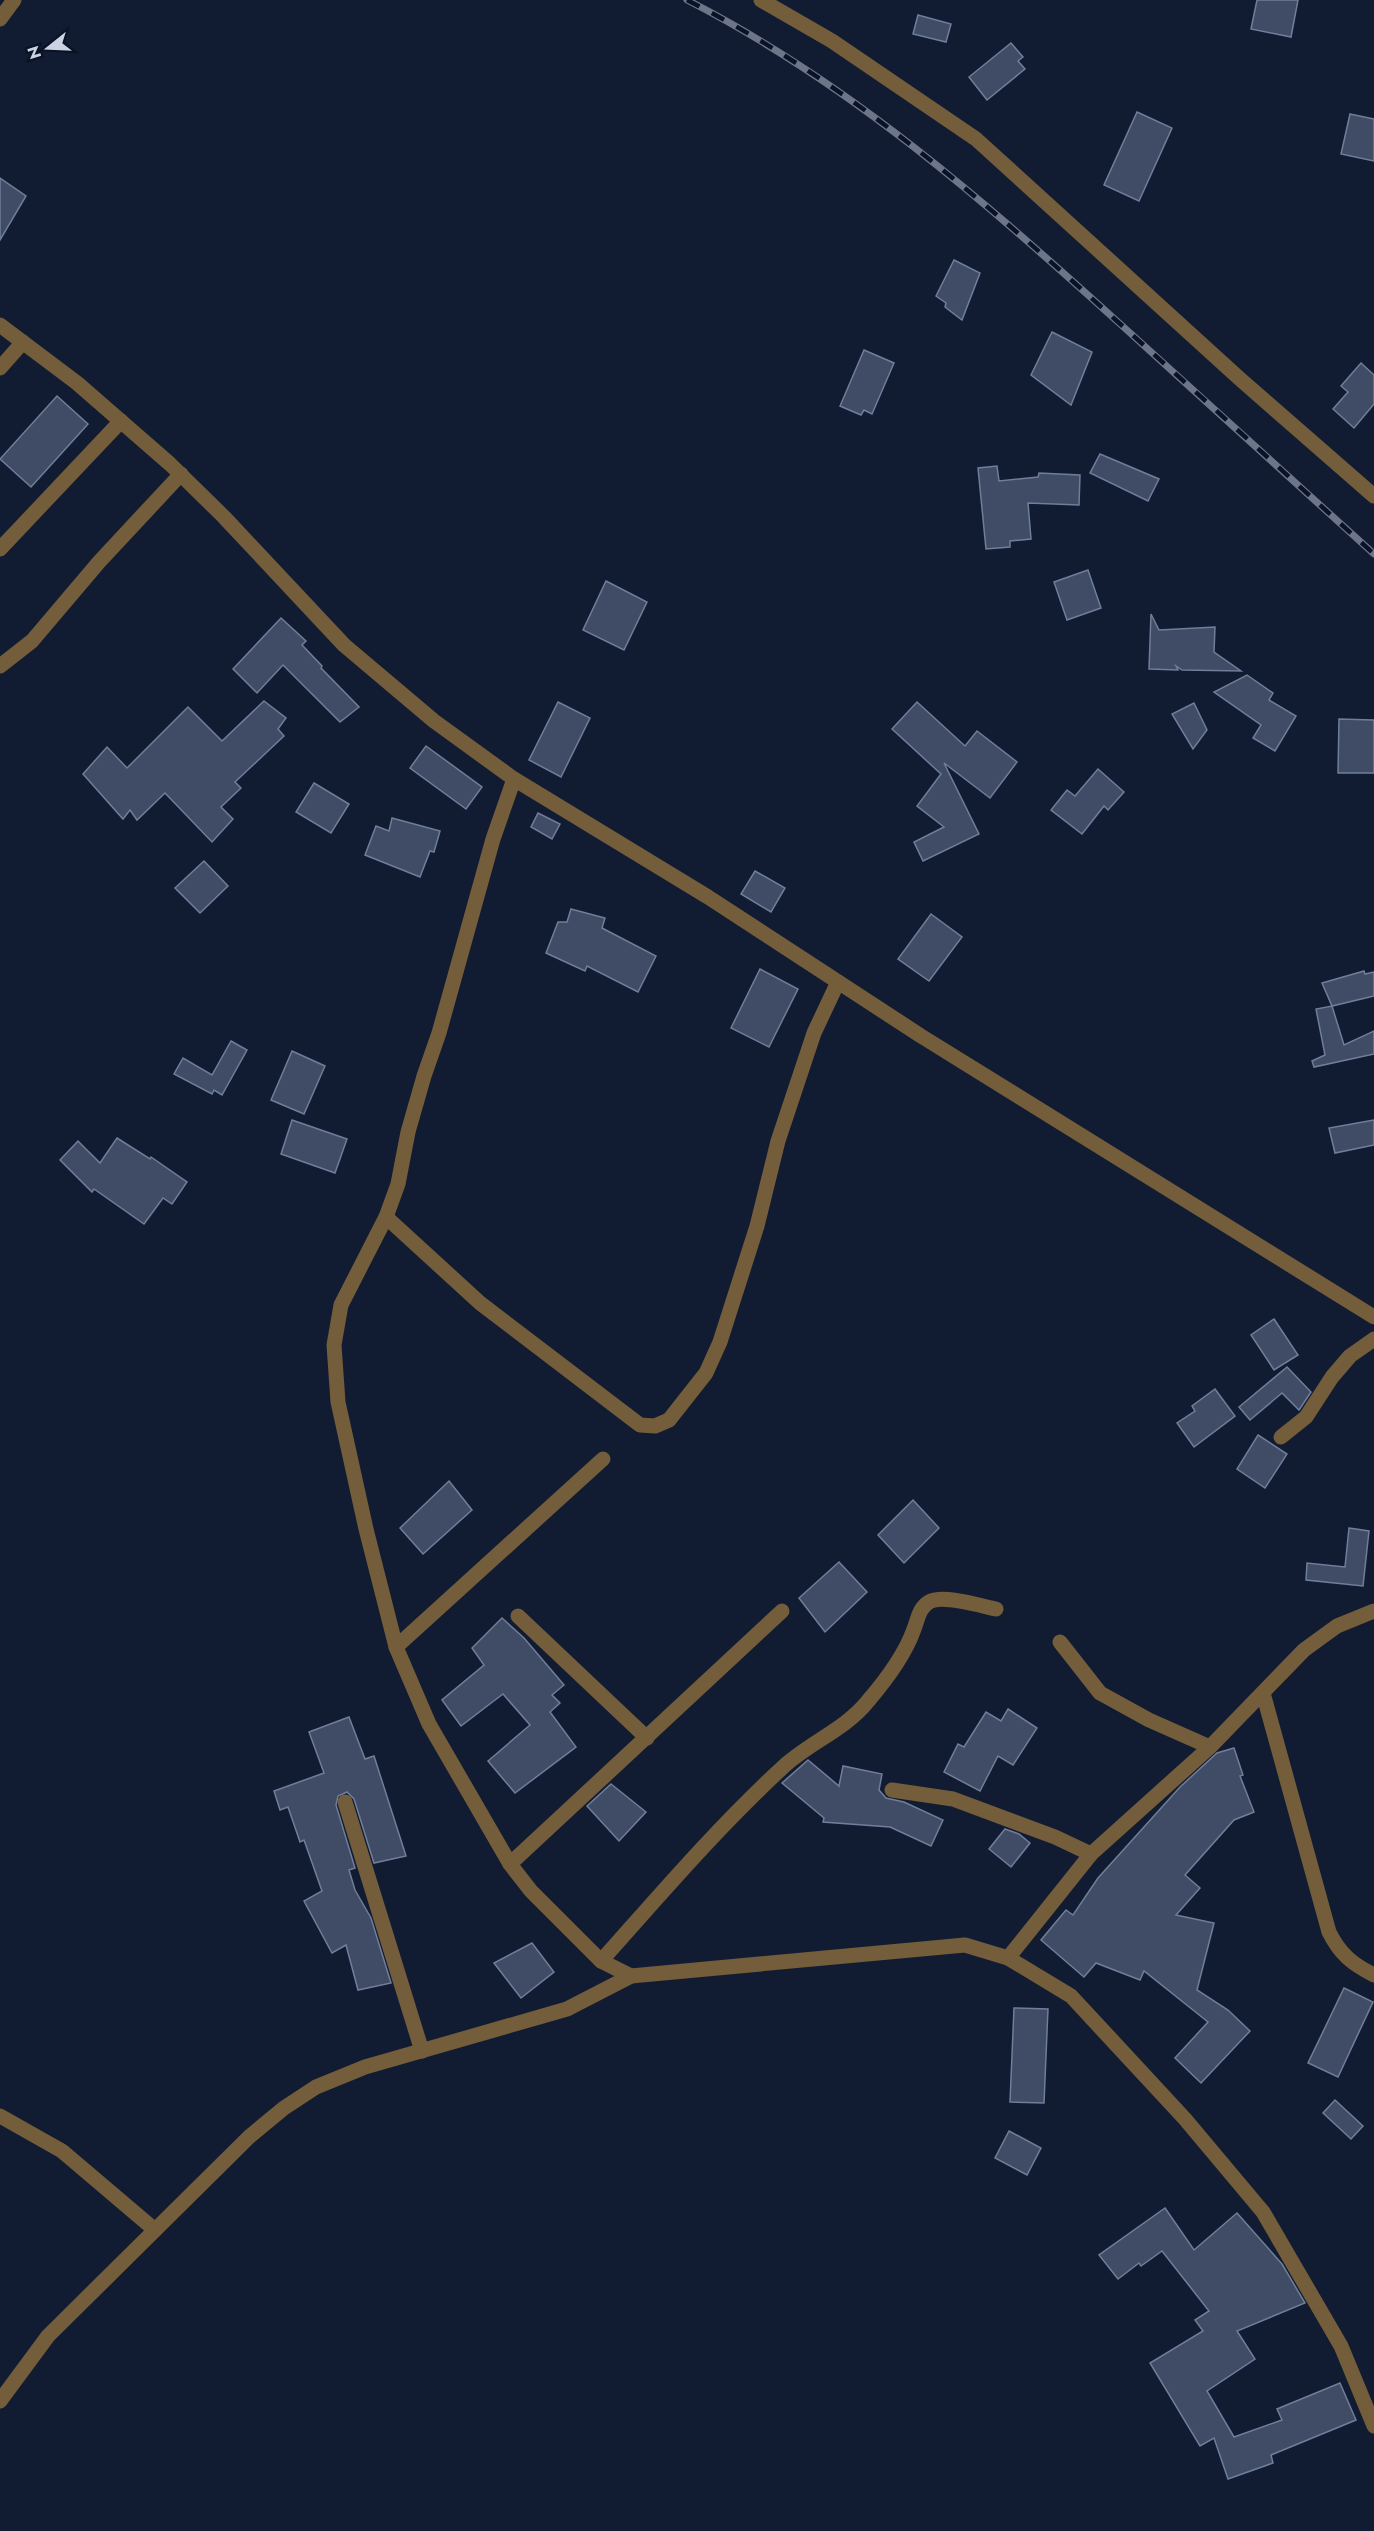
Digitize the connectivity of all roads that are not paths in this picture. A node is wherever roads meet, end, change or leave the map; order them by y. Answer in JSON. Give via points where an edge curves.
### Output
{"nodes":[{"id":1,"x":14,"y":0,"type":"edge"},
{"id":2,"x":761,"y":0,"type":"edge"},
{"id":3,"x":0,"y":19,"type":"edge"},
{"id":4,"x":0,"y":325,"type":"edge"},
{"id":5,"x":23,"y":342,"type":"junction"},
{"id":6,"x":0,"y":368,"type":"edge"},
{"id":7,"x":121,"y":421,"type":"junction"},
{"id":8,"x":181,"y":474,"type":"junction"},
{"id":9,"x":1374,"y":496,"type":"edge"},
{"id":10,"x":0,"y":549,"type":"edge"},
{"id":11,"x":0,"y":666,"type":"edge"},
{"id":12,"x":514,"y":779,"type":"junction"},
{"id":13,"x":838,"y":982,"type":"junction"},
{"id":14,"x":386,"y":1217,"type":"junction"},
{"id":15,"x":1374,"y":1317,"type":"edge"},
{"id":16,"x":1374,"y":1338,"type":"edge"},
{"id":17,"x":1281,"y":1437,"type":"dead end"},
{"id":18,"x":603,"y":1459,"type":"dead end"},
{"id":19,"x":996,"y":1609,"type":"dead end"},
{"id":20,"x":782,"y":1611,"type":"dead end"},
{"id":21,"x":1374,"y":1611,"type":"edge"},
{"id":22,"x":518,"y":1616,"type":"dead end"},
{"id":23,"x":1060,"y":1642,"type":"dead end"},
{"id":24,"x":396,"y":1647,"type":"junction"},
{"id":25,"x":1263,"y":1693,"type":"junction"},
{"id":26,"x":647,"y":1738,"type":"junction"},
{"id":27,"x":1210,"y":1747,"type":"junction"},
{"id":28,"x":892,"y":1790,"type":"dead end"},
{"id":29,"x":345,"y":1802,"type":"dead end"},
{"id":30,"x":1091,"y":1854,"type":"junction"},
{"id":31,"x":510,"y":1864,"type":"junction"},
{"id":32,"x":1008,"y":1958,"type":"junction"},
{"id":33,"x":601,"y":1961,"type":"junction"},
{"id":34,"x":1374,"y":1975,"type":"edge"},
{"id":35,"x":631,"y":1976,"type":"junction"},
{"id":36,"x":422,"y":2051,"type":"junction"},
{"id":37,"x":0,"y":2115,"type":"edge"},
{"id":38,"x":155,"y":2230,"type":"junction"},
{"id":39,"x":0,"y":2401,"type":"edge"},
{"id":40,"x":1374,"y":2426,"type":"edge"}],
"edges":[{"from":1,"to":3,"type":"street"},
{"from":2,"to":9,"type":"street","via":[[832,41],[976,139],[1240,380]]},
{"from":4,"to":5,"type":"street"},
{"from":5,"to":6,"type":"street"},
{"from":5,"to":7,"type":"street"},
{"from":7,"to":8,"type":"street"},
{"from":7,"to":10,"type":"street"},
{"from":8,"to":11,"type":"street","via":[[32,641]]},
{"from":8,"to":12,"type":"street","via":[[344,645],[434,721]]},
{"from":12,"to":13,"type":"street","via":[[708,897]]},
{"from":12,"to":14,"type":"street","via":[[492,839]]},
{"from":13,"to":14,"type":"street","via":[[814,1033],[778,1141],[758,1226],[720,1342],[706,1373],[669,1420],[655,1426],[640,1425],[480,1303]]},
{"from":13,"to":15,"type":"street"},
{"from":14,"to":24,"type":"street","via":[[340,1305],[334,1345],[338,1402]]},
{"from":16,"to":17,"type":"street","via":[[1350,1356],[1306,1417]]},
{"from":18,"to":24,"type":"street"},
{"from":19,"to":33,"type":"street","via":[[942,1598],[930,1601],[920,1610],[914,1632],[890,1674],[865,1706],[788,1762],[737,1810]]},
{"from":20,"to":26,"type":"street"},
{"from":21,"to":25,"type":"street","via":[[1337,1626],[1304,1650]]},
{"from":22,"to":26,"type":"street"},
{"from":23,"to":27,"type":"street","via":[[1100,1693]]},
{"from":24,"to":31,"type":"street","via":[[429,1724]]},
{"from":25,"to":27,"type":"street"},
{"from":25,"to":34,"type":"street","via":[[1329,1932],[1339,1952],[1354,1966]]},
{"from":26,"to":31,"type":"street"},
{"from":27,"to":30,"type":"street"},
{"from":28,"to":30,"type":"street","via":[[953,1799],[1055,1836]]},
{"from":29,"to":36,"type":"street"},
{"from":30,"to":32,"type":"street"},
{"from":31,"to":33,"type":"street","via":[[531,1891]]},
{"from":32,"to":35,"type":"street","via":[[965,1945]]},
{"from":32,"to":40,"type":"street","via":[[1071,1996],[1185,2119],[1263,2212],[1341,2346]]},
{"from":33,"to":35,"type":"street"},
{"from":35,"to":36,"type":"street","via":[[567,2009]]},
{"from":36,"to":38,"type":"street","via":[[365,2067],[316,2087],[284,2108]]},
{"from":37,"to":38,"type":"street","via":[[62,2151]]},
{"from":38,"to":39,"type":"street","via":[[48,2336]]}]}
